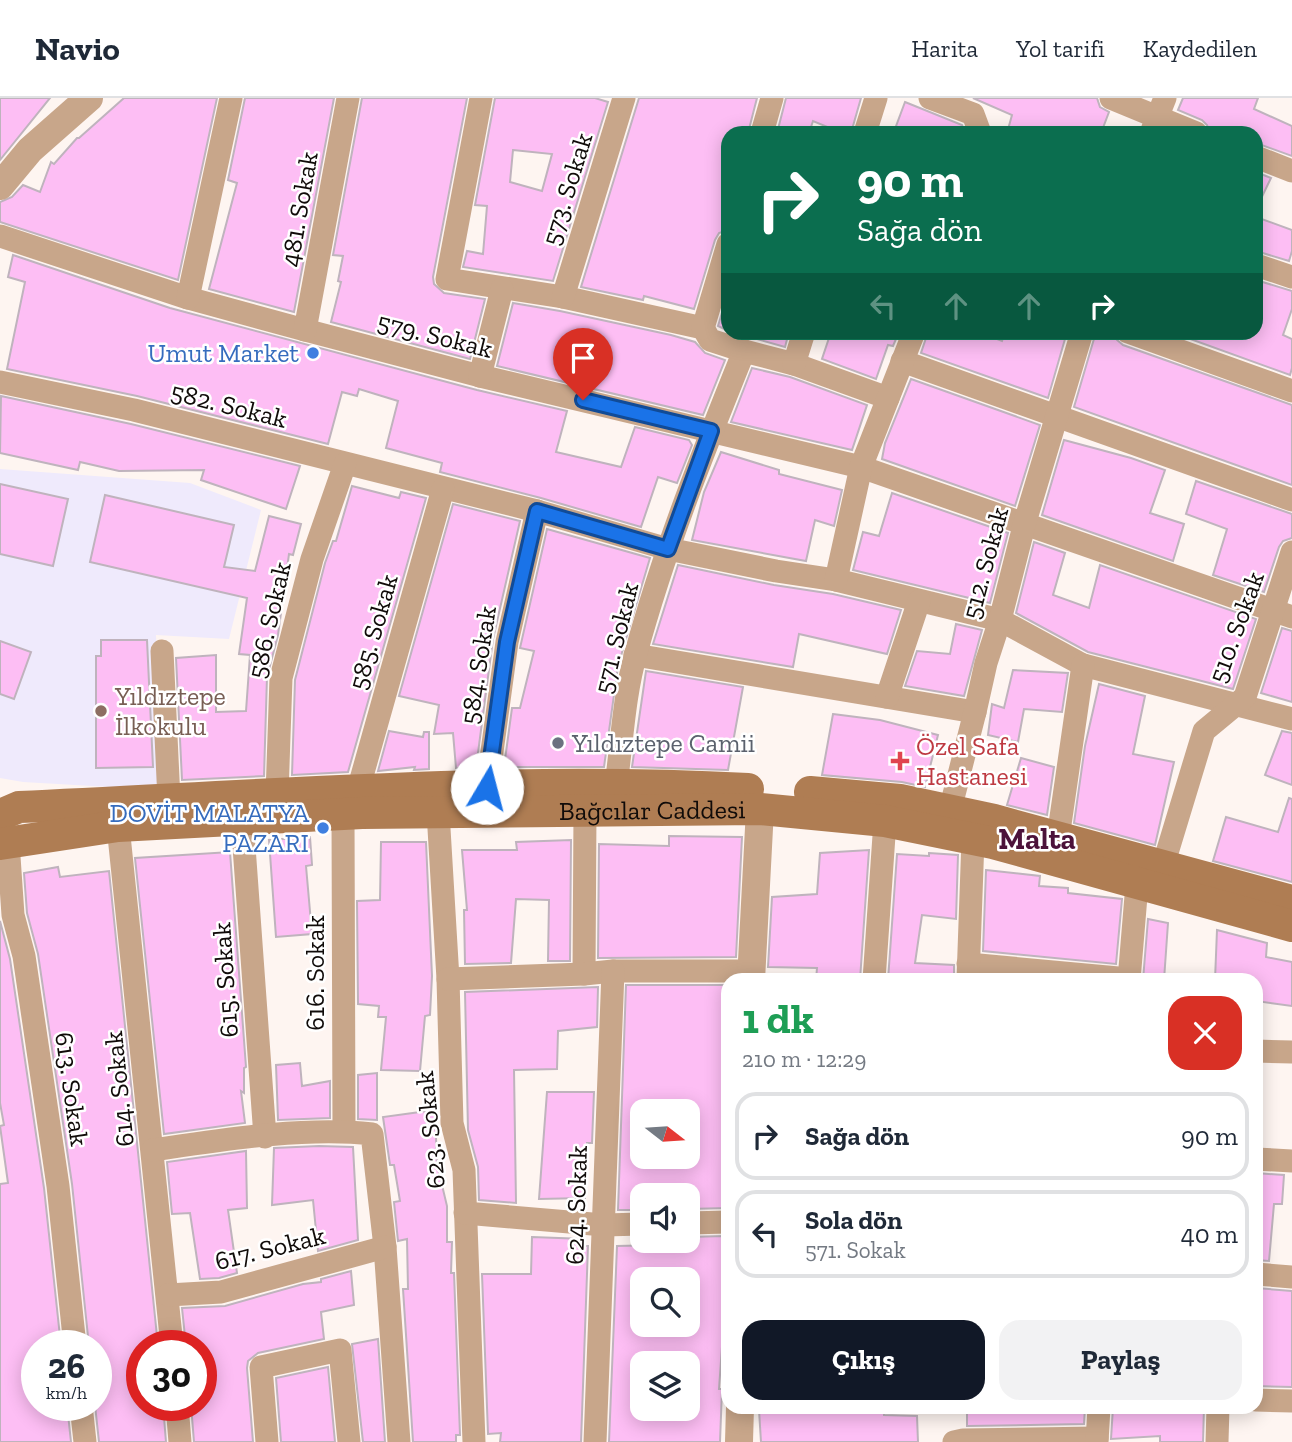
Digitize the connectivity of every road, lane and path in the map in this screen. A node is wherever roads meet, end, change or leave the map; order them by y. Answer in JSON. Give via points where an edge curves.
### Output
{"nodes":[{"id":1,"x":89,"y":98,"type":"edge"},
{"id":2,"x":231,"y":98,"type":"edge"},
{"id":3,"x":348,"y":98,"type":"edge"},
{"id":4,"x":481,"y":98,"type":"edge"},
{"id":5,"x":624,"y":98,"type":"edge"},
{"id":6,"x":772,"y":98,"type":"edge"},
{"id":7,"x":876,"y":98,"type":"edge"},
{"id":8,"x":930,"y":98,"type":"edge"},
{"id":9,"x":1111,"y":98,"type":"edge"},
{"id":10,"x":978,"y":115,"type":"edge"},
{"id":11,"x":1157,"y":116,"type":"edge"},
{"id":12,"x":764,"y":126,"type":"edge"},
{"id":13,"x":867,"y":126,"type":"edge"},
{"id":14,"x":1180,"y":126,"type":"edge"},
{"id":15,"x":1263,"y":160,"type":"edge"},
{"id":16,"x":1292,"y":172,"type":"edge"},
{"id":17,"x":0,"y":186,"type":"edge"},
{"id":18,"x":0,"y":236,"type":"edge"},
{"id":19,"x":1263,"y":267,"type":"edge"},
{"id":20,"x":721,"y":268,"type":"edge"},
{"id":21,"x":1292,"y":277,"type":"edge"},
{"id":22,"x":502,"y":289,"type":"junction"},
{"id":23,"x":563,"y":297,"type":"junction"},
{"id":24,"x":188,"y":298,"type":"junction"},
{"id":25,"x":703,"y":328,"type":"junction"},
{"id":26,"x":305,"y":330,"type":"junction"},
{"id":27,"x":802,"y":340,"type":"edge"},
{"id":28,"x":911,"y":340,"type":"edge"},
{"id":29,"x":1080,"y":340,"type":"edge"},
{"id":30,"x":1150,"y":340,"type":"edge"},
{"id":31,"x":744,"y":351,"type":"junction"},
{"id":32,"x":902,"y":361,"type":"junction"},
{"id":33,"x":794,"y":364,"type":"junction"},
{"id":34,"x":480,"y":376,"type":"junction"},
{"id":35,"x":0,"y":382,"type":"edge"},
{"id":36,"x":1292,"y":391,"type":"edge"},
{"id":37,"x":888,"y":398,"type":"junction"},
{"id":38,"x":1057,"y":415,"type":"junction"},
{"id":39,"x":711,"y":431,"type":"junction"},
{"id":40,"x":345,"y":464,"type":"junction"},
{"id":41,"x":861,"y":467,"type":"junction"},
{"id":42,"x":443,"y":489,"type":"junction"},
{"id":43,"x":1292,"y":500,"type":"edge"},
{"id":44,"x":537,"y":511,"type":"junction"},
{"id":45,"x":1025,"y":522,"type":"junction"},
{"id":46,"x":668,"y":549,"type":"junction"},
{"id":47,"x":1292,"y":552,"type":"edge"},
{"id":48,"x":835,"y":580,"type":"junction"},
{"id":49,"x":919,"y":601,"type":"junction"},
{"id":50,"x":1283,"y":613,"type":"edge"},
{"id":51,"x":1000,"y":620,"type":"junction"},
{"id":52,"x":162,"y":651,"type":"dead end"},
{"id":53,"x":635,"y":655,"type":"junction"},
{"id":54,"x":1083,"y":665,"type":"junction"},
{"id":55,"x":887,"y":697,"type":"junction"},
{"id":56,"x":1237,"y":704,"type":"junction"},
{"id":57,"x":975,"y":712,"type":"junction"},
{"id":58,"x":1292,"y":719,"type":"edge"},
{"id":59,"x":616,"y":785,"type":"junction"},
{"id":60,"x":487,"y":788,"type":"junction"},
{"id":61,"x":277,"y":794,"type":"junction"},
{"id":62,"x":169,"y":800,"type":"junction"},
{"id":63,"x":351,"y":802,"type":"junction"},
{"id":64,"x":760,"y":809,"type":"junction"},
{"id":65,"x":950,"y":810,"type":"junction"},
{"id":66,"x":585,"y":811,"type":"junction"},
{"id":67,"x":438,"y":813,"type":"junction"},
{"id":68,"x":242,"y":819,"type":"junction"},
{"id":69,"x":885,"y":821,"type":"junction"},
{"id":70,"x":5,"y":823,"type":"edge"},
{"id":71,"x":118,"y":826,"type":"junction"},
{"id":72,"x":1058,"y":838,"type":"junction"},
{"id":73,"x":973,"y":839,"type":"junction"},
{"id":74,"x":1163,"y":866,"type":"junction"},
{"id":75,"x":1138,"y":884,"type":"junction"},
{"id":76,"x":1292,"y":901,"type":"edge"},
{"id":77,"x":1292,"y":926,"type":"edge"},
{"id":78,"x":613,"y":971,"type":"junction"},
{"id":79,"x":968,"y":972,"type":"edge"},
{"id":80,"x":752,"y":973,"type":"edge"},
{"id":81,"x":874,"y":973,"type":"edge"},
{"id":82,"x":986,"y":973,"type":"edge"},
{"id":83,"x":1130,"y":973,"type":"edge"},
{"id":84,"x":584,"y":974,"type":"junction"},
{"id":85,"x":721,"y":975,"type":"edge"},
{"id":86,"x":448,"y":979,"type":"junction"},
{"id":87,"x":1263,"y":1051,"type":"edge"},
{"id":88,"x":1292,"y":1052,"type":"edge"},
{"id":89,"x":344,"y":1131,"type":"junction"},
{"id":90,"x":265,"y":1137,"type":"junction"},
{"id":91,"x":153,"y":1150,"type":"junction"},
{"id":92,"x":1263,"y":1158,"type":"edge"},
{"id":93,"x":1292,"y":1160,"type":"edge"},
{"id":94,"x":465,"y":1213,"type":"junction"},
{"id":95,"x":721,"y":1222,"type":"edge"},
{"id":96,"x":700,"y":1223,"type":"edge"},
{"id":97,"x":630,"y":1224,"type":"edge"},
{"id":98,"x":604,"y":1225,"type":"junction"},
{"id":99,"x":385,"y":1247,"type":"junction"},
{"id":100,"x":1263,"y":1275,"type":"edge"},
{"id":101,"x":1292,"y":1277,"type":"edge"},
{"id":102,"x":168,"y":1295,"type":"junction"},
{"id":103,"x":73,"y":1330,"type":"edge"},
{"id":104,"x":171,"y":1330,"type":"edge"},
{"id":105,"x":1263,"y":1400,"type":"edge"},
{"id":106,"x":1292,"y":1401,"type":"edge"},
{"id":107,"x":740,"y":1414,"type":"edge"},
{"id":108,"x":1099,"y":1414,"type":"edge"},
{"id":109,"x":1218,"y":1414,"type":"edge"},
{"id":110,"x":83,"y":1421,"type":"edge"},
{"id":111,"x":178,"y":1421,"type":"edge"},
{"id":112,"x":1097,"y":1440,"type":"edge"},
{"id":113,"x":85,"y":1442,"type":"edge"},
{"id":114,"x":180,"y":1442,"type":"edge"},
{"id":115,"x":267,"y":1442,"type":"edge"},
{"id":116,"x":349,"y":1442,"type":"edge"},
{"id":117,"x":399,"y":1442,"type":"edge"},
{"id":118,"x":474,"y":1442,"type":"edge"},
{"id":119,"x":595,"y":1442,"type":"edge"},
{"id":120,"x":739,"y":1442,"type":"edge"},
{"id":121,"x":954,"y":1442,"type":"edge"},
{"id":122,"x":1217,"y":1442,"type":"edge"}],
"edges":[{"from":1,"to":17,"type":"street","via":[[30,150]]},
{"from":2,"to":24,"type":"street"},
{"from":3,"to":26,"type":"street","name":"481. Sokak"},
{"from":4,"to":22,"type":"street","via":[[447,279]]},
{"from":5,"to":23,"type":"street","name":"573. Sokak"},
{"from":6,"to":12,"type":"street"},
{"from":7,"to":13,"type":"street"},
{"from":8,"to":10,"type":"street"},
{"from":9,"to":11,"type":"street"},
{"from":11,"to":14,"type":"street"},
{"from":15,"to":16,"type":"street"},
{"from":18,"to":24,"type":"street","name":"579. Sokak"},
{"from":19,"to":21,"type":"street"},
{"from":20,"to":25,"type":"street"},
{"from":22,"to":23,"type":"street"},
{"from":22,"to":34,"type":"street"},
{"from":23,"to":25,"type":"street"},
{"from":24,"to":26,"type":"street","name":"579. Sokak"},
{"from":25,"to":31,"type":"street","via":[[710,340]]},
{"from":26,"to":34,"type":"street","name":"579. Sokak"},
{"from":27,"to":33,"type":"street"},
{"from":28,"to":32,"type":"street"},
{"from":29,"to":38,"type":"street","name":"512. Sokak"},
{"from":30,"to":36,"type":"street"},
{"from":31,"to":33,"type":"street"},
{"from":31,"to":39,"type":"street","name":"571. Sokak"},
{"from":32,"to":37,"type":"street"},
{"from":32,"to":38,"type":"street"},
{"from":33,"to":37,"type":"street"},
{"from":34,"to":39,"type":"street","name":"579. Sokak"},
{"from":35,"to":40,"type":"street","name":"582. Sokak","via":[[134,410]]},
{"from":37,"to":41,"type":"street"},
{"from":38,"to":43,"type":"street"},
{"from":38,"to":45,"type":"street","name":"512. Sokak"},
{"from":39,"to":41,"type":"street","name":"579. Sokak"},
{"from":39,"to":46,"type":"street","name":"571. Sokak"},
{"from":40,"to":42,"type":"street","name":"582. Sokak"},
{"from":40,"to":61,"type":"street","name":"586. Sokak","via":[[312,559],[281,678]]},
{"from":41,"to":45,"type":"street","name":"579. Sokak"},
{"from":41,"to":48,"type":"street"},
{"from":42,"to":44,"type":"street","name":"582. Sokak"},
{"from":42,"to":63,"type":"street","name":"585. Sokak"},
{"from":44,"to":46,"type":"street","name":"582. Sokak"},
{"from":44,"to":60,"type":"street","name":"584. Sokak","via":[[507,642]]},
{"from":45,"to":50,"type":"street","name":"579. Sokak"},
{"from":45,"to":51,"type":"street","name":"512. Sokak"},
{"from":46,"to":48,"type":"street","name":"582. Sokak"},
{"from":46,"to":53,"type":"street","name":"571. Sokak"},
{"from":47,"to":50,"type":"street","name":"510. Sokak"},
{"from":48,"to":49,"type":"street","name":"582. Sokak"},
{"from":49,"to":51,"type":"street","name":"582. Sokak"},
{"from":49,"to":55,"type":"street"},
{"from":50,"to":56,"type":"street","name":"510. Sokak","via":[[1245,697]]},
{"from":51,"to":54,"type":"street","name":"582. Sokak"},
{"from":51,"to":57,"type":"street","name":"512. Sokak"},
{"from":52,"to":62,"type":"street"},
{"from":53,"to":55,"type":"street"},
{"from":53,"to":59,"type":"street","name":"571. Sokak"},
{"from":54,"to":56,"type":"street","name":"582. Sokak"},
{"from":54,"to":72,"type":"street"},
{"from":55,"to":57,"type":"street"},
{"from":56,"to":58,"type":"street","name":"582. Sokak"},
{"from":56,"to":74,"type":"street","name":"510. Sokak","via":[[1204,731]]},
{"from":57,"to":65,"type":"street","name":"512. Sokak"},
{"from":59,"to":60,"type":"main road","name":"Bağcılar Caddesi"},
{"from":59,"to":65,"type":"main road","name":"Bağcılar Caddesi","via":[[802,791],[900,800]]},
{"from":60,"to":63,"type":"main road","name":"Bağcılar Caddesi"},
{"from":61,"to":62,"type":"main road","name":"Bağcılar Caddesi"},
{"from":61,"to":63,"type":"main road","name":"Bağcılar Caddesi"},
{"from":62,"to":70,"type":"main road","name":"Bağcılar Caddesi"},
{"from":63,"to":67,"type":"main road","name":"Bağcılar Caddesi"},
{"from":63,"to":68,"type":"main road","name":"Bağcılar Caddesi"},
{"from":63,"to":89,"type":"street","name":"616. Sokak"},
{"from":64,"to":66,"type":"main road","name":"Bağcılar Caddesi"},
{"from":64,"to":69,"type":"main road","name":"Bağcılar Caddesi"},
{"from":64,"to":80,"type":"street"},
{"from":65,"to":72,"type":"main road","name":"Bağcılar Caddesi"},
{"from":66,"to":67,"type":"main road","name":"Bağcılar Caddesi"},
{"from":66,"to":84,"type":"street"},
{"from":67,"to":86,"type":"street","name":"623. Sokak"},
{"from":68,"to":71,"type":"main road","name":"Bağcılar Caddesi"},
{"from":68,"to":90,"type":"street","name":"615. Sokak"},
{"from":69,"to":73,"type":"main road","name":"Bağcılar Caddesi"},
{"from":69,"to":81,"type":"street"},
{"from":70,"to":71,"type":"main road","name":"Bağcılar Caddesi"},
{"from":70,"to":103,"type":"street","name":"613. Sokak","via":[[13,915],[24,956],[58,1186]]},
{"from":71,"to":91,"type":"street","name":"614. Sokak"},
{"from":72,"to":74,"type":"main road","name":"Bağcılar Caddesi"},
{"from":73,"to":75,"type":"main road","name":"Bağcılar Caddesi"},
{"from":73,"to":79,"type":"street"},
{"from":74,"to":76,"type":"main road","name":"Bağcılar Caddesi"},
{"from":75,"to":77,"type":"main road","name":"Bağcılar Caddesi"},
{"from":75,"to":83,"type":"street"},
{"from":78,"to":84,"type":"street"},
{"from":78,"to":85,"type":"street"},
{"from":78,"to":98,"type":"street","name":"624. Sokak"},
{"from":79,"to":82,"type":"street"},
{"from":84,"to":86,"type":"street"},
{"from":86,"to":94,"type":"street","name":"623. Sokak","via":[[452,1123],[464,1170]]},
{"from":87,"to":88,"type":"street"},
{"from":89,"to":90,"type":"street"},
{"from":89,"to":99,"type":"street","via":[[372,1134]]},
{"from":90,"to":91,"type":"street"},
{"from":91,"to":102,"type":"street","name":"614. Sokak"},
{"from":92,"to":93,"type":"street"},
{"from":94,"to":98,"type":"street"},
{"from":94,"to":118,"type":"street","name":"623. Sokak"},
{"from":95,"to":96,"type":"street"},
{"from":97,"to":98,"type":"street"},
{"from":98,"to":119,"type":"street","name":"624. Sokak"},
{"from":99,"to":102,"type":"street","name":"617. Sokak","via":[[221,1292]]},
{"from":99,"to":117,"type":"street"},
{"from":100,"to":101,"type":"street"},
{"from":102,"to":104,"type":"street","name":"614. Sokak"},
{"from":105,"to":106,"type":"street"},
{"from":107,"to":120,"type":"street"},
{"from":108,"to":112,"type":"street"},
{"from":109,"to":122,"type":"street"},
{"from":110,"to":113,"type":"street"},
{"from":111,"to":114,"type":"street"},
{"from":112,"to":121,"type":"street"},
{"from":115,"to":116,"type":"street","via":[[261,1367],[340,1350]]}]}
